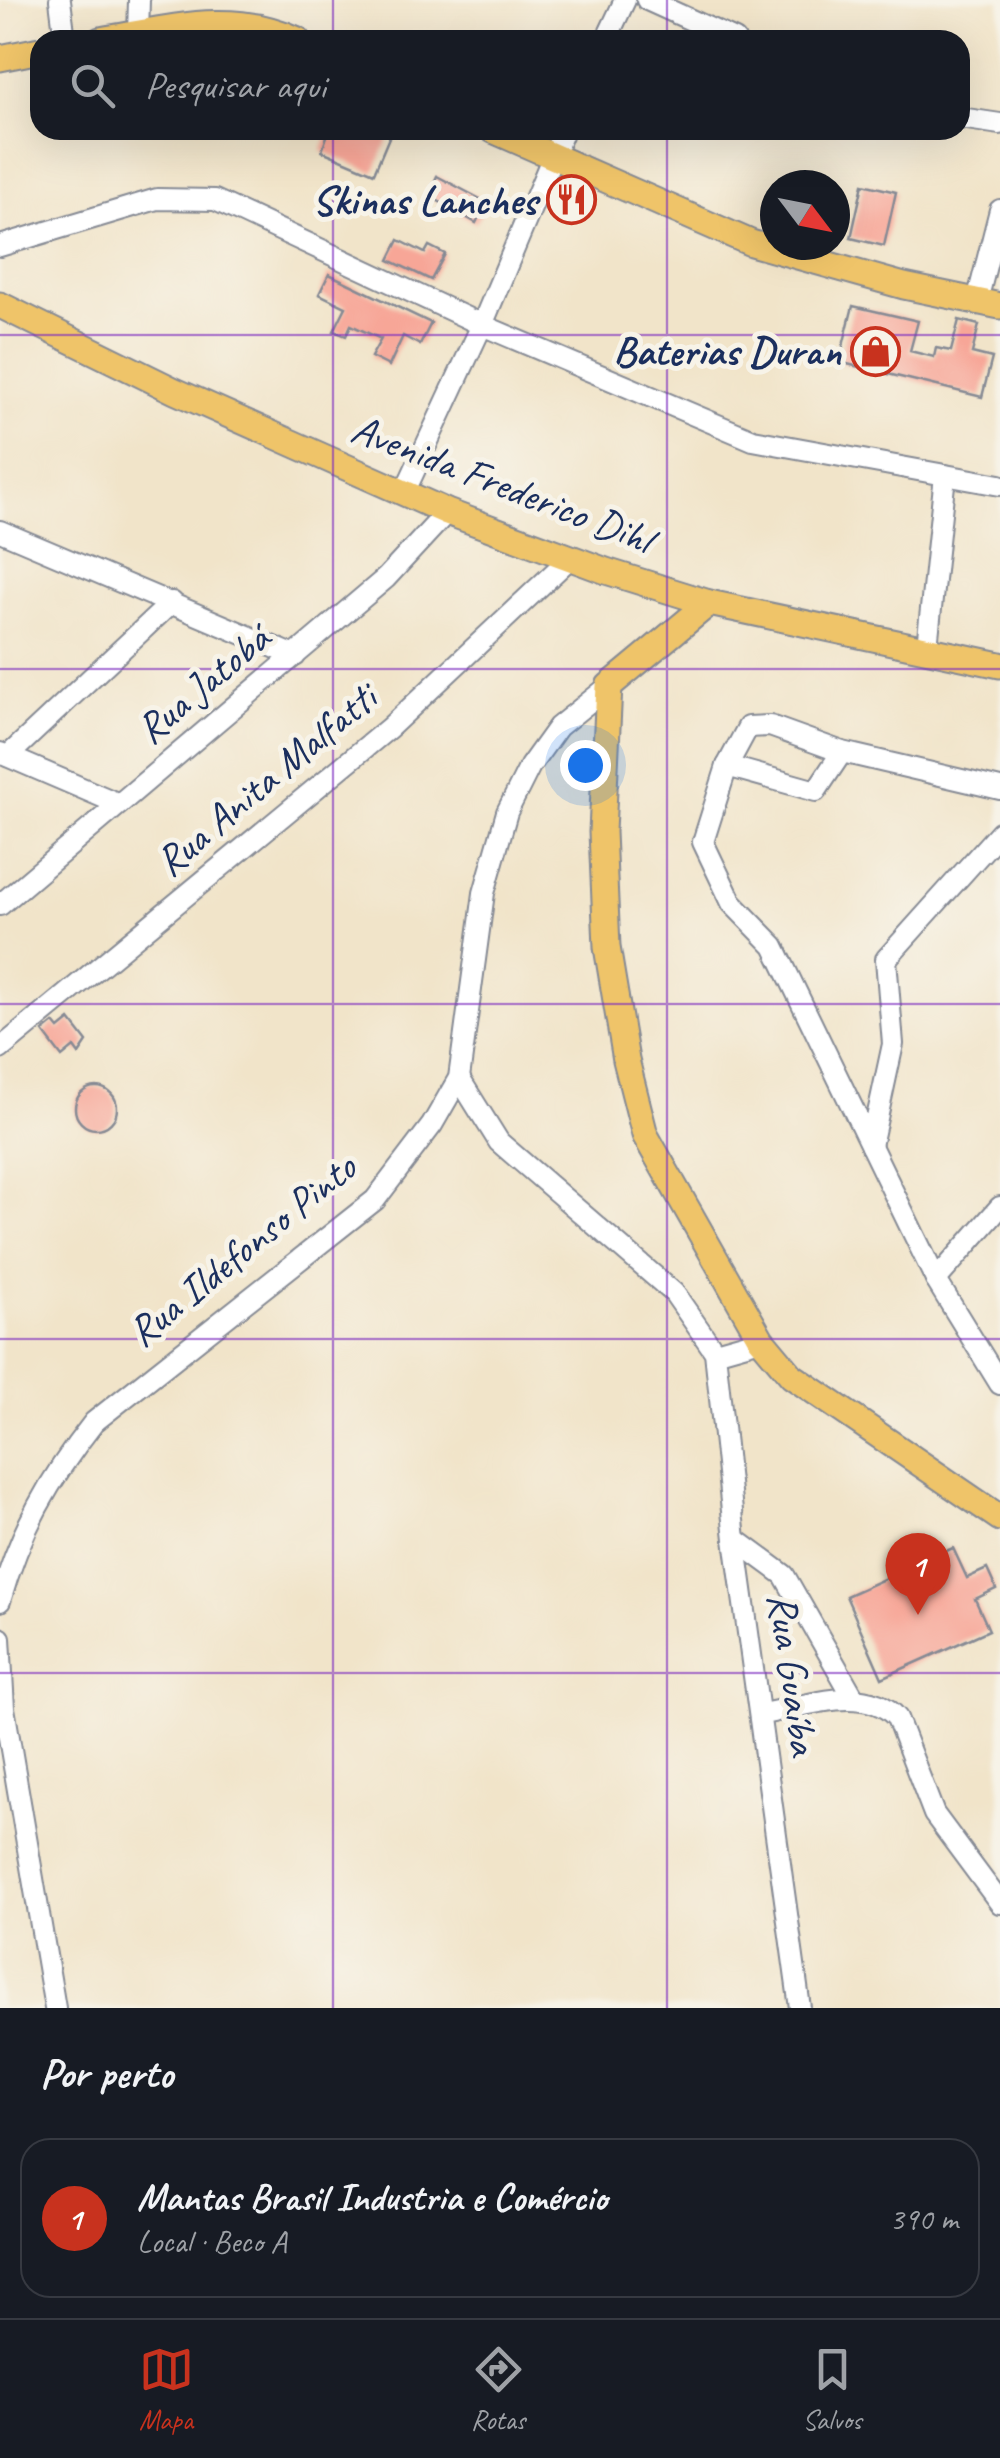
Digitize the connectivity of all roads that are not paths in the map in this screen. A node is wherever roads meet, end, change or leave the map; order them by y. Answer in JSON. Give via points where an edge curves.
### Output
{"nodes":[{"id":1,"x":60,"y":0,"type":"edge"},
{"id":2,"x":140,"y":0,"type":"edge"},
{"id":3,"x":625,"y":0,"type":"edge"},
{"id":4,"x":646,"y":0,"type":"edge"},
{"id":5,"x":64,"y":30,"type":"edge"},
{"id":6,"x":138,"y":30,"type":"edge"},
{"id":7,"x":158,"y":30,"type":"edge"},
{"id":8,"x":268,"y":30,"type":"edge"},
{"id":9,"x":611,"y":30,"type":"edge"},
{"id":10,"x":713,"y":30,"type":"edge"},
{"id":11,"x":30,"y":52,"type":"edge"},
{"id":12,"x":0,"y":58,"type":"edge"},
{"id":13,"x":970,"y":120,"type":"edge"},
{"id":14,"x":1000,"y":124,"type":"edge"},
{"id":15,"x":514,"y":140,"type":"edge"},
{"id":16,"x":559,"y":140,"type":"edge"},
{"id":17,"x":551,"y":157,"type":"junction"},
{"id":18,"x":1000,"y":210,"type":"edge"},
{"id":19,"x":0,"y":246,"type":"edge"},
{"id":20,"x":988,"y":304,"type":"edge"},
{"id":21,"x":0,"y":305,"type":"edge"},
{"id":22,"x":482,"y":325,"type":"junction"},
{"id":23,"x":946,"y":475,"type":"junction"},
{"id":24,"x":1000,"y":484,"type":"edge"},
{"id":25,"x":404,"y":493,"type":"junction"},
{"id":26,"x":447,"y":512,"type":"junction"},
{"id":27,"x":0,"y":531,"type":"edge"},
{"id":28,"x":570,"y":558,"type":"junction"},
{"id":29,"x":172,"y":602,"type":"junction"},
{"id":30,"x":709,"y":603,"type":"junction"},
{"id":31,"x":927,"y":647,"type":"junction"},
{"id":32,"x":295,"y":656,"type":"junction"},
{"id":33,"x":1000,"y":665,"type":"edge"},
{"id":34,"x":609,"y":686,"type":"junction"},
{"id":35,"x":842,"y":752,"type":"junction"},
{"id":36,"x":4,"y":755,"type":"edge"},
{"id":37,"x":727,"y":766,"type":"junction"},
{"id":38,"x":1000,"y":789,"type":"edge"},
{"id":39,"x":119,"y":804,"type":"junction"},
{"id":40,"x":1000,"y":832,"type":"edge"},
{"id":41,"x":0,"y":905,"type":"edge"},
{"id":42,"x":0,"y":1049,"type":"edge"},
{"id":43,"x":458,"y":1078,"type":"junction"},
{"id":44,"x":871,"y":1146,"type":"junction"},
{"id":45,"x":998,"y":1213,"type":"edge"},
{"id":46,"x":936,"y":1280,"type":"junction"},
{"id":47,"x":761,"y":1339,"type":"junction"},
{"id":48,"x":715,"y":1352,"type":"junction"},
{"id":49,"x":1000,"y":1384,"type":"edge"},
{"id":50,"x":1000,"y":1518,"type":"edge"},
{"id":51,"x":735,"y":1539,"type":"junction"},
{"id":52,"x":6,"y":1559,"type":"edge"},
{"id":53,"x":0,"y":1601,"type":"edge"},
{"id":54,"x":0,"y":1638,"type":"edge"},
{"id":55,"x":854,"y":1698,"type":"junction"},
{"id":56,"x":762,"y":1714,"type":"junction"},
{"id":57,"x":1000,"y":1903,"type":"edge"},
{"id":58,"x":55,"y":2008,"type":"edge"},
{"id":59,"x":800,"y":2008,"type":"edge"}],
"edges":[{"from":1,"to":5,"type":"street"},
{"from":2,"to":6,"type":"street"},
{"from":3,"to":9,"type":"street"},
{"from":4,"to":10,"type":"street"},
{"from":7,"to":8,"type":"main road","via":[[203,21]]},
{"from":11,"to":12,"type":"main road"},
{"from":13,"to":14,"type":"street"},
{"from":15,"to":17,"type":"main road"},
{"from":16,"to":17,"type":"street"},
{"from":17,"to":20,"type":"main road","via":[[751,242]]},
{"from":17,"to":22,"type":"street"},
{"from":18,"to":20,"type":"street"},
{"from":19,"to":22,"type":"street","via":[[157,199],[215,200]]},
{"from":21,"to":25,"type":"main road","name":"Avenida Frederico Dihl"},
{"from":22,"to":23,"type":"street","via":[[753,440]]},
{"from":22,"to":25,"type":"street"},
{"from":23,"to":24,"type":"street"},
{"from":23,"to":31,"type":"street"},
{"from":25,"to":26,"type":"main road","name":"Avenida Frederico Dihl"},
{"from":26,"to":28,"type":"main road","name":"Avenida Frederico Dihl"},
{"from":26,"to":32,"type":"street","name":"Rua Jatobá","via":[[386,578]]},
{"from":27,"to":29,"type":"street"},
{"from":28,"to":30,"type":"main road","name":"Avenida Frederico Dihl"},
{"from":28,"to":42,"type":"street","name":"Rua Anita Malfatti","via":[[389,728]]},
{"from":29,"to":32,"type":"street"},
{"from":29,"to":36,"type":"street"},
{"from":30,"to":31,"type":"main road","name":"Avenida Frederico Dihl"},
{"from":30,"to":34,"type":"main road","name":"Rua Ildefonso Pinto"},
{"from":31,"to":33,"type":"main road","name":"Avenida Frederico Dihl"},
{"from":32,"to":39,"type":"street","name":"Rua Jatobá"},
{"from":34,"to":43,"type":"street","name":"Rua Ildefonso Pinto","via":[[558,727],[507,812],[484,894]]},
{"from":34,"to":47,"type":"main road","via":[[602,832],[607,948],[626,1060],[645,1135]]},
{"from":35,"to":37,"type":"street","via":[[816,791]]},
{"from":35,"to":37,"type":"street","via":[[770,726],[748,727]]},
{"from":35,"to":38,"type":"street"},
{"from":36,"to":39,"type":"street"},
{"from":37,"to":44,"type":"street","via":[[704,842],[732,903],[774,946]]},
{"from":39,"to":41,"type":"street","name":"Rua Jatobá"},
{"from":40,"to":44,"type":"street","via":[[886,959],[892,1044]]},
{"from":43,"to":48,"type":"street","name":"Rua Guaíba","via":[[500,1142],[674,1294]]},
{"from":43,"to":52,"type":"street","name":"Rua Ildefonso Pinto","via":[[432,1126],[375,1200],[94,1422],[63,1461]]},
{"from":44,"to":46,"type":"street"},
{"from":45,"to":46,"type":"street"},
{"from":46,"to":49,"type":"street"},
{"from":47,"to":48,"type":"street"},
{"from":47,"to":50,"type":"main road","via":[[792,1376],[839,1412]]},
{"from":48,"to":51,"type":"street","name":"Rua Guaíba"},
{"from":51,"to":55,"type":"street","via":[[784,1575]]},
{"from":51,"to":56,"type":"street","name":"Rua Guaíba"},
{"from":52,"to":53,"type":"street","name":"Rua Ildefonso Pinto"},
{"from":54,"to":58,"type":"street","via":[[4,1708]]},
{"from":55,"to":56,"type":"street"},
{"from":55,"to":57,"type":"street","via":[[872,1699],[897,1718],[934,1814]]},
{"from":56,"to":59,"type":"street","name":"Rua Guaíba"}]}
